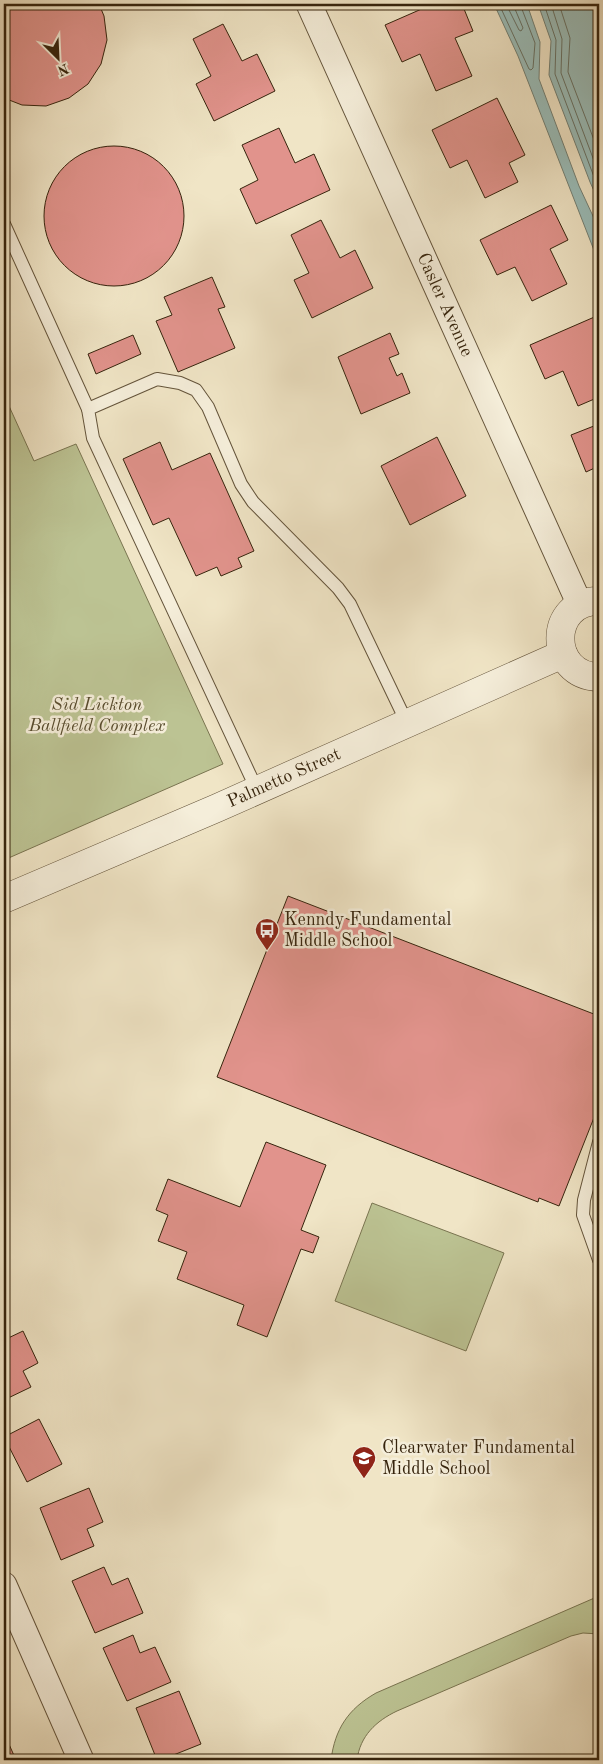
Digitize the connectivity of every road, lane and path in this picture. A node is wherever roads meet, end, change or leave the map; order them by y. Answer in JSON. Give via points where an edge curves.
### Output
{"nodes":[{"id":1,"x":309,"y":4,"type":"edge"},
{"id":2,"x":4,"y":224,"type":"edge"},
{"id":3,"x":88,"y":409,"type":"junction"},
{"id":4,"x":590,"y":603,"type":"edge"},
{"id":5,"x":563,"y":654,"type":"junction"},
{"id":6,"x":599,"y":677,"type":"edge"},
{"id":7,"x":407,"y":723,"type":"junction"},
{"id":8,"x":256,"y":790,"type":"junction"},
{"id":9,"x":4,"y":899,"type":"edge"},
{"id":10,"x":599,"y":1142,"type":"edge"},
{"id":11,"x":599,"y":1260,"type":"edge"},
{"id":12,"x":4,"y":1585,"type":"edge"},
{"id":13,"x":82,"y":1760,"type":"edge"}],
"edges":[{"from":1,"to":4,"type":"street","name":"Casler Avenue"},
{"from":2,"to":3,"type":"lane"},
{"from":3,"to":7,"type":"lane","via":[[157,379],[196,390],[208,407],[241,484],[253,502],[350,604]]},
{"from":3,"to":8,"type":"lane","via":[[93,438]]},
{"from":4,"to":5,"type":"street","via":[[571,612],[564,621],[560,632]]},
{"from":5,"to":6,"type":"street","via":[[580,672]]},
{"from":5,"to":7,"type":"street","name":"Palmetto Street"},
{"from":7,"to":8,"type":"street","name":"Palmetto Street"},
{"from":8,"to":9,"type":"street","name":"Palmetto Street"},
{"from":10,"to":11,"type":"lane","via":[[583,1215]]},
{"from":12,"to":13,"type":"street"}]}
